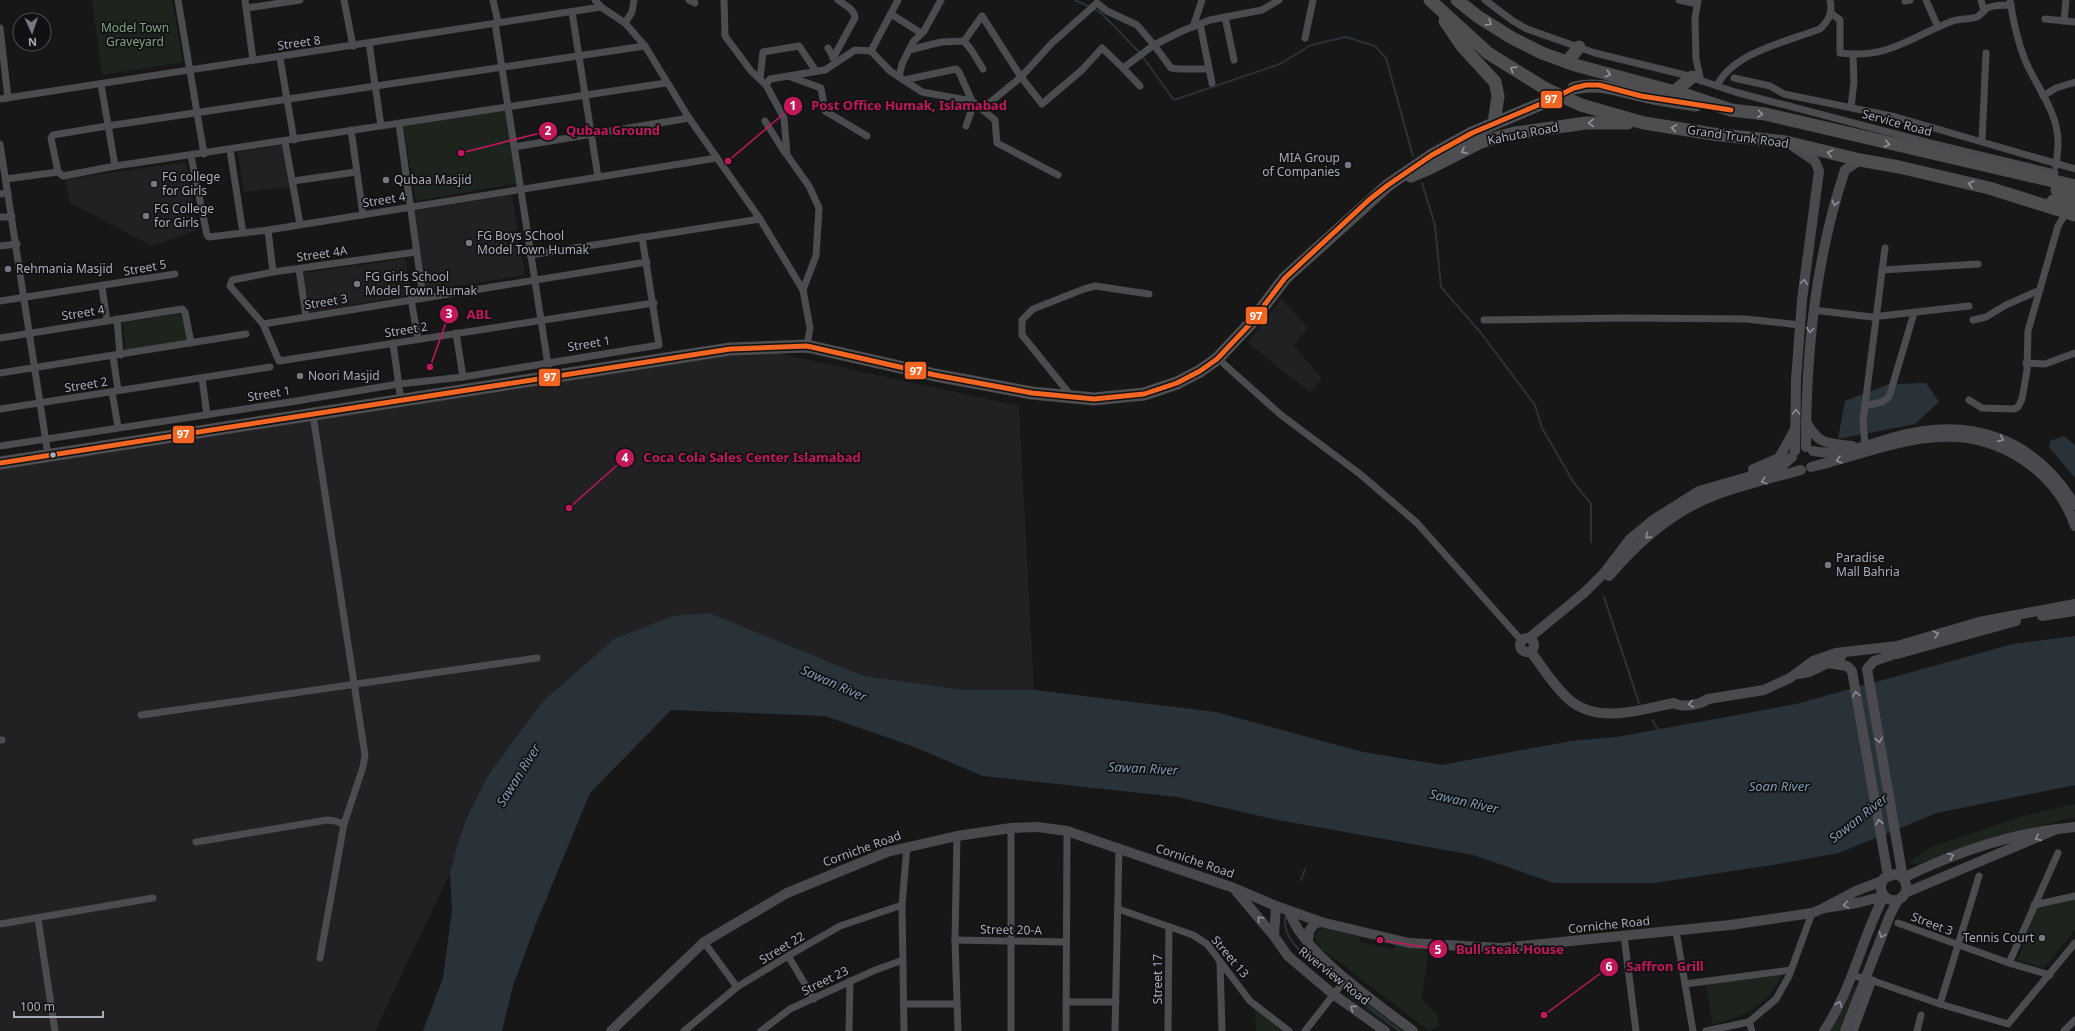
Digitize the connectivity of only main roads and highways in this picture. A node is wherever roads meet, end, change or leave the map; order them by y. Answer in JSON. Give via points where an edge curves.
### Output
{"nodes":[{"id":1,"x":1458,"y":0,"type":"edge"},
{"id":2,"x":1432,"y":2,"type":"edge"},
{"id":3,"x":1579,"y":47,"type":"road end"},
{"id":4,"x":1567,"y":62,"type":"junction"},
{"id":5,"x":1574,"y":88,"type":"dead end"},
{"id":6,"x":1674,"y":92,"type":"junction"},
{"id":7,"x":1548,"y":94,"type":"junction"},
{"id":8,"x":1698,"y":99,"type":"junction"},
{"id":9,"x":1731,"y":110,"type":"junction"},
{"id":10,"x":1494,"y":123,"type":"junction"},
{"id":11,"x":1644,"y":123,"type":"junction"},
{"id":12,"x":1786,"y":142,"type":"junction"},
{"id":13,"x":1860,"y":160,"type":"junction"},
{"id":14,"x":1991,"y":167,"type":"junction"},
{"id":15,"x":1388,"y":185,"type":"junction"},
{"id":16,"x":2075,"y":186,"type":"edge"},
{"id":17,"x":1989,"y":188,"type":"junction"},
{"id":18,"x":2070,"y":214,"type":"edge"},
{"id":19,"x":1806,"y":422,"type":"junction"},
{"id":20,"x":1795,"y":428,"type":"junction"},
{"id":21,"x":1863,"y":446,"type":"junction"},
{"id":22,"x":1809,"y":449,"type":"junction"},
{"id":23,"x":1794,"y":454,"type":"junction"},
{"id":24,"x":0,"y":463,"type":"edge"},
{"id":25,"x":1812,"y":467,"type":"junction"},
{"id":26,"x":1801,"y":470,"type":"junction"},
{"id":27,"x":1685,"y":500,"type":"junction"},
{"id":28,"x":2075,"y":505,"type":"edge"},
{"id":29,"x":2075,"y":526,"type":"edge"},
{"id":30,"x":2075,"y":604,"type":"edge"},
{"id":31,"x":2075,"y":611,"type":"edge"},
{"id":32,"x":1529,"y":643,"type":"junction"},
{"id":33,"x":1892,"y":655,"type":"junction"},
{"id":34,"x":1828,"y":663,"type":"junction"},
{"id":35,"x":1797,"y":674,"type":"junction"},
{"id":36,"x":2075,"y":827,"type":"edge"},
{"id":37,"x":2057,"y":829,"type":"junction"},
{"id":38,"x":1901,"y":860,"type":"junction"},
{"id":39,"x":1925,"y":868,"type":"junction"},
{"id":40,"x":1885,"y":878,"type":"junction"},
{"id":41,"x":1903,"y":878,"type":"junction"},
{"id":42,"x":1234,"y":888,"type":"junction"},
{"id":43,"x":1884,"y":896,"type":"junction"},
{"id":44,"x":1902,"y":896,"type":"junction"},
{"id":45,"x":1276,"y":906,"type":"junction"},
{"id":46,"x":1824,"y":908,"type":"junction"},
{"id":47,"x":1289,"y":911,"type":"junction"},
{"id":48,"x":1321,"y":922,"type":"junction"},
{"id":49,"x":1274,"y":936,"type":"junction"},
{"id":50,"x":1308,"y":940,"type":"junction"},
{"id":51,"x":611,"y":1031,"type":"edge"},
{"id":52,"x":1385,"y":1031,"type":"edge"},
{"id":53,"x":1413,"y":1031,"type":"edge"},
{"id":54,"x":1824,"y":1031,"type":"edge"},
{"id":55,"x":1845,"y":1031,"type":"edge"}],
"edges":[{"from":1,"to":4,"type":"highway","name":"Grand Trunk Road","one_way":true,"via":[[1477,16],[1512,38]]},
{"from":7,"to":2,"type":"highway","name":"Grand Trunk Road","one_way":true,"via":[[1488,53]]},
{"from":2,"to":10,"type":"highway","name":"Kahuta Road","via":[[1462,46],[1495,82],[1498,96]]},
{"from":3,"to":4,"type":"highway"},
{"from":4,"to":6,"type":"highway","name":"Grand Trunk Road","one_way":true},
{"from":5,"to":9,"type":"highway","via":[[1599,85],[1641,96]]},
{"from":6,"to":8,"type":"highway","name":"Grand Trunk Road"},
{"from":6,"to":8,"type":"highway","via":[[1697,79]]},
{"from":7,"to":10,"type":"highway","name":"Kahuta Road"},
{"from":7,"to":11,"type":"highway","name":"Grand Trunk Road","bridge":true},
{"from":8,"to":9,"type":"highway","name":"Grand Trunk Road"},
{"from":9,"to":14,"type":"highway","name":"Grand Trunk Road","one_way":true,"via":[[1765,114]]},
{"from":10,"to":15,"type":"highway","name":"Kahuta Road","via":[[1432,155]]},
{"from":12,"to":11,"type":"highway","name":"Grand Trunk Road","one_way":true},
{"from":11,"to":15,"type":"highway","name":"Kahuta Road","one_way":true,"via":[[1586,123],[1515,133],[1481,142],[1430,168]]},
{"from":13,"to":12,"type":"highway","name":"Grand Trunk Road","one_way":true},
{"from":20,"to":12,"type":"main road","one_way":true,"via":[[1800,325],[1819,171],[1815,160]]},
{"from":17,"to":13,"type":"highway","name":"Grand Trunk Road","one_way":true,"via":[[1899,166]]},
{"from":13,"to":19,"type":"main road","one_way":true,"via":[[1850,165],[1843,175],[1824,245],[1809,339]]},
{"from":14,"to":16,"type":"highway","name":"Grand Trunk Road","via":[[2053,177]]},
{"from":14,"to":17,"type":"highway","via":[[2014,179],[2072,194],[2074,199],[2073,203],[2068,205],[2014,191]]},
{"from":15,"to":24,"type":"highway","name":"Kahuta Road","via":[[1285,278],[1250,324],[1217,359],[1177,383],[1144,394],[1094,399],[1032,393],[935,375],[807,346],[730,349]]},
{"from":17,"to":18,"type":"highway","name":"Grand Trunk Road"},
{"from":19,"to":21,"type":"main road","via":[[1814,436],[1823,442]]},
{"from":19,"to":22,"type":"main road"},
{"from":20,"to":23,"type":"main road"},
{"from":20,"to":27,"type":"main road","via":[[1777,460],[1699,484],[1689,490]]},
{"from":21,"to":22,"type":"main road","via":[[1830,453]]},
{"from":21,"to":28,"type":"main road","one_way":true,"via":[[1932,430],[1963,429],[1992,435],[2025,450],[2039,461],[2056,477]]},
{"from":22,"to":23,"type":"main road","via":[[1801,447]]},
{"from":22,"to":25,"type":"main road","via":[[1816,459]]},
{"from":23,"to":26,"type":"main road","via":[[1795,466]]},
{"from":23,"to":27,"type":"main road","via":[[1778,468],[1711,486]]},
{"from":25,"to":26,"type":"main road"},
{"from":29,"to":25,"type":"main road","one_way":true,"via":[[2062,497],[2042,473],[2022,458],[1984,441],[1956,437],[1925,438]]},
{"from":26,"to":32,"type":"main road","one_way":true,"via":[[1713,496],[1666,522],[1640,543],[1589,597]]},
{"from":27,"to":32,"type":"main road","via":[[1642,528],[1630,539],[1604,574]]},
{"from":35,"to":30,"type":"main road","one_way":true,"via":[[1813,661],[1836,653],[1897,646],[1979,622]]},
{"from":31,"to":33,"type":"main road","via":[[1993,626]]},
{"from":35,"to":32,"type":"main road","one_way":true,"via":[[1764,690],[1680,706],[1674,703],[1605,714],[1588,710],[1572,701]]},
{"from":33,"to":34,"type":"main road","via":[[1858,654],[1834,659]]},
{"from":33,"to":38,"type":"main road","one_way":true,"via":[[1871,663],[1867,669]]},
{"from":34,"to":35,"type":"main road"},
{"from":40,"to":34,"type":"main road","one_way":true,"via":[[1886,860],[1853,676],[1847,666]]},
{"from":36,"to":37,"type":"main road"},
{"from":39,"to":37,"type":"main road","one_way":true,"via":[[1981,845],[2029,832]]},
{"from":37,"to":44,"type":"main road","one_way":true},
{"from":38,"to":39,"type":"main road","via":[[1913,869]]},
{"from":38,"to":41,"type":"main road"},
{"from":39,"to":41,"type":"main road"},
{"from":40,"to":41,"type":"main road","via":[[1896,874]]},
{"from":40,"to":43,"type":"main road","via":[[1881,889]]},
{"from":40,"to":46,"type":"main road","via":[[1856,890]]},
{"from":41,"to":44,"type":"main road","via":[[1907,886]]},
{"from":42,"to":45,"type":"main road","name":"Corniche Road"},
{"from":49,"to":42,"type":"main road","name":"Riverview Road","one_way":true},
{"from":42,"to":51,"type":"main road","name":"Corniche Road","via":[[1067,831],[1038,826],[957,836],[907,846],[831,873],[787,893],[704,942]]},
{"from":43,"to":44,"type":"main road","via":[[1889,899]]},
{"from":43,"to":46,"type":"main road","one_way":true},
{"from":54,"to":43,"type":"main road","one_way":true,"via":[[1852,976]]},
{"from":44,"to":55,"type":"main road","one_way":true,"via":[[1890,914],[1869,979]]},
{"from":45,"to":47,"type":"main road","name":"Corniche Road"},
{"from":45,"to":49,"type":"main road"},
{"from":46,"to":48,"type":"main road","name":"Corniche Road","via":[[1812,913],[1730,925],[1500,948],[1409,944]]},
{"from":47,"to":48,"type":"main road","name":"Corniche Road"},
{"from":47,"to":50,"type":"main road","name":"Riverview Road","via":[[1292,920]]},
{"from":48,"to":50,"type":"main road","name":"Riverview Road","via":[[1315,923],[1309,931]]},
{"from":52,"to":49,"type":"main road","name":"Riverview Road","one_way":true,"via":[[1333,994],[1288,956]]},
{"from":50,"to":53,"type":"main road","name":"Riverview Road","via":[[1346,980]]}]}
